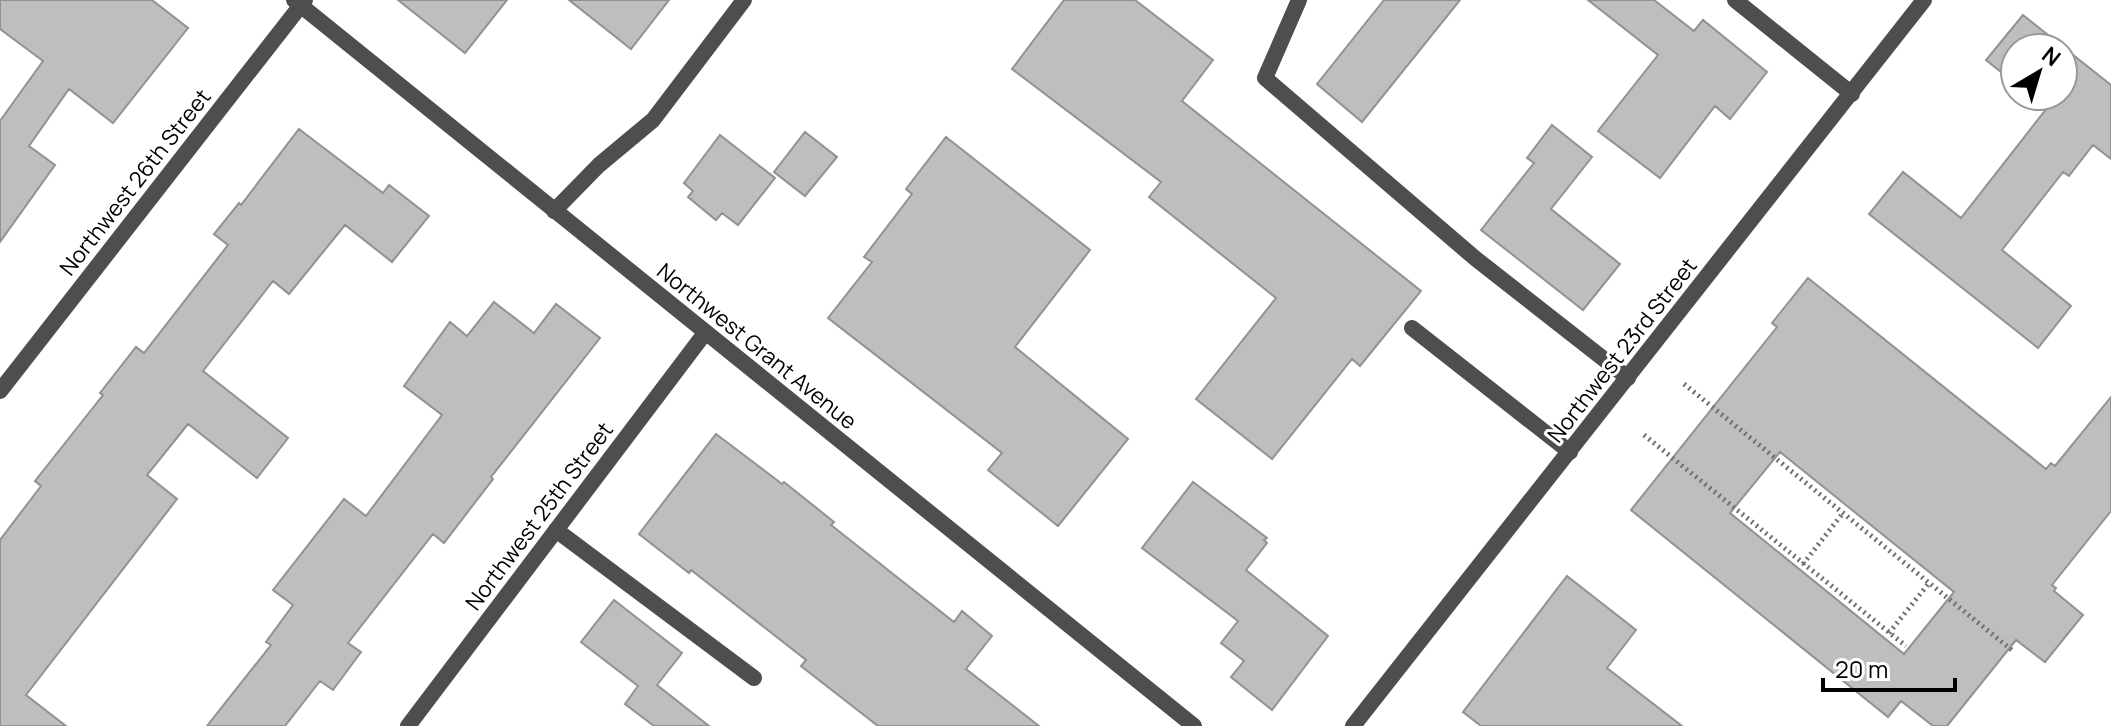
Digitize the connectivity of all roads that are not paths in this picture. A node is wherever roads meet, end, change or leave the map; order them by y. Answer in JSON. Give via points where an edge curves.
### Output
{"nodes":[{"id":1,"x":744,"y":0,"type":"edge"},
{"id":2,"x":1299,"y":0,"type":"edge"},
{"id":3,"x":1735,"y":0,"type":"edge"},
{"id":4,"x":1924,"y":0,"type":"edge"},
{"id":5,"x":300,"y":2,"type":"edge"},
{"id":6,"x":1852,"y":94,"type":"junction"},
{"id":7,"x":554,"y":211,"type":"junction"},
{"id":8,"x":1412,"y":328,"type":"dead end"},
{"id":9,"x":705,"y":333,"type":"junction"},
{"id":10,"x":1628,"y":378,"type":"junction"},
{"id":11,"x":0,"y":391,"type":"edge"},
{"id":12,"x":1570,"y":452,"type":"junction"},
{"id":13,"x":556,"y":530,"type":"junction"},
{"id":14,"x":754,"y":678,"type":"dead end"},
{"id":15,"x":408,"y":726,"type":"edge"},
{"id":16,"x":1194,"y":726,"type":"edge"},
{"id":17,"x":1353,"y":726,"type":"edge"}],
"edges":[{"from":1,"to":7,"type":"street","via":[[653,120]]},
{"from":2,"to":10,"type":"street","via":[[1265,78],[1476,259]]},
{"from":3,"to":6,"type":"street"},
{"from":4,"to":6,"type":"street","name":"Northwest 23rd Street"},
{"from":5,"to":7,"type":"street","name":"Northwest Grant Avenue"},
{"from":5,"to":11,"type":"street","name":"Northwest 26th Street"},
{"from":6,"to":10,"type":"street","name":"Northwest 23rd Street"},
{"from":7,"to":9,"type":"street","name":"Northwest Grant Avenue"},
{"from":8,"to":12,"type":"street"},
{"from":9,"to":13,"type":"street","name":"Northwest 25th Street"},
{"from":9,"to":16,"type":"street","name":"Northwest Grant Avenue"},
{"from":10,"to":12,"type":"street","name":"Northwest 23rd Street"},
{"from":12,"to":17,"type":"street","name":"Northwest 23rd Street"},
{"from":13,"to":14,"type":"street"},
{"from":13,"to":15,"type":"street","name":"Northwest 25th Street"}]}
